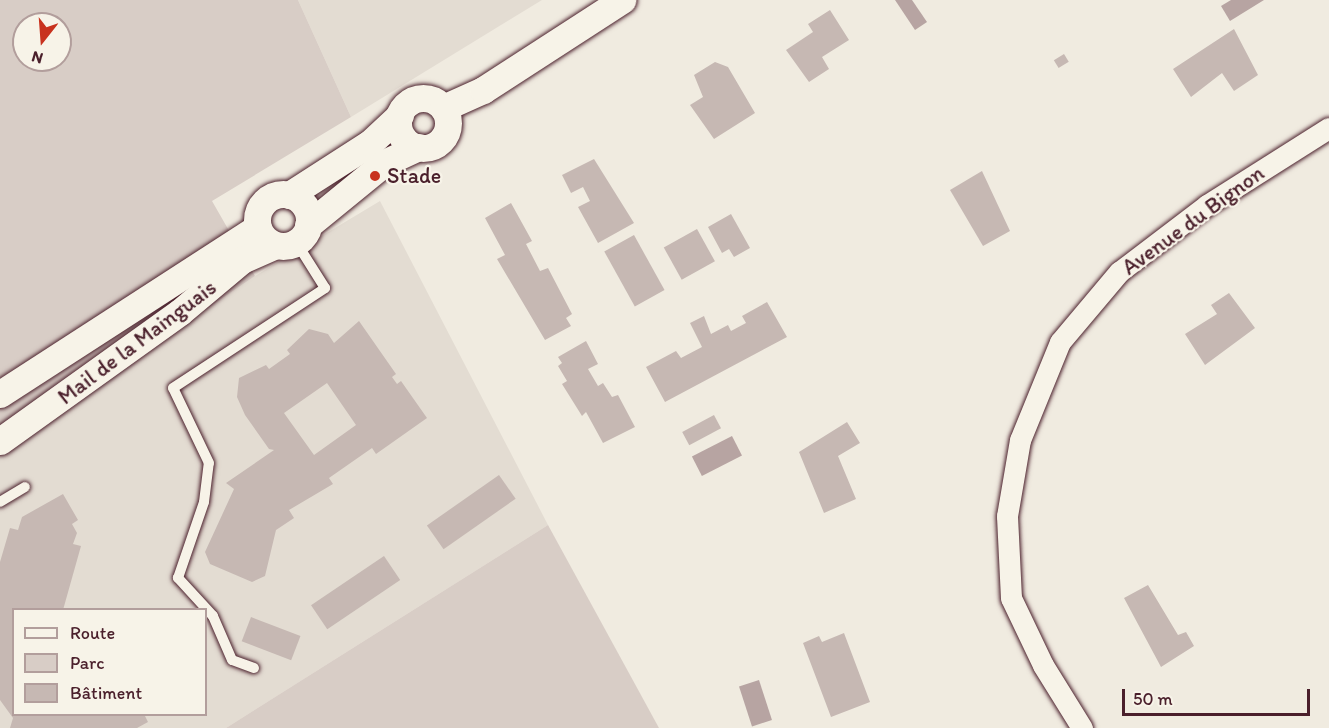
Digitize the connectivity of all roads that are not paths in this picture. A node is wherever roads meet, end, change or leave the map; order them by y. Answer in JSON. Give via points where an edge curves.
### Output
{"nodes":[{"id":1,"x":622,"y":0,"type":"edge"},
{"id":2,"x":443,"y":108,"type":"junction"},
{"id":3,"x":400,"y":115,"type":"junction"},
{"id":4,"x":1329,"y":128,"type":"edge"},
{"id":5,"x":418,"y":147,"type":"junction"},
{"id":6,"x":290,"y":195,"type":"junction"},
{"id":7,"x":284,"y":235,"type":"junction"},
{"id":8,"x":0,"y":394,"type":"edge"},
{"id":9,"x":0,"y":441,"type":"edge"},
{"id":10,"x":25,"y":487,"type":"dead end"},
{"id":11,"x":0,"y":502,"type":"edge"},
{"id":12,"x":206,"y":608,"type":"edge"},
{"id":13,"x":207,"y":609,"type":"edge"},
{"id":14,"x":254,"y":668,"type":"dead end"},
{"id":15,"x":1082,"y":728,"type":"edge"}],
"edges":[{"from":1,"to":2,"type":"street","via":[[483,90]]},
{"from":2,"to":3,"type":"street","via":[[432,100],[417,99]]},
{"from":2,"to":5,"type":"street","via":[[448,122],[444,137],[432,146]]},
{"from":3,"to":5,"type":"street","via":[[400,132]]},
{"from":3,"to":6,"type":"street","via":[[370,143]]},
{"from":4,"to":15,"type":"street","name":"Avenue du Bignon","via":[[1207,205],[1119,272],[1060,342],[1020,440],[1007,516],[1011,598],[1043,665]]},
{"from":5,"to":7,"type":"street","name":"Mail de la Mainguais","via":[[384,163]]},
{"from":6,"to":7,"type":"street","via":[[305,206]]},
{"from":6,"to":7,"type":"street","via":[[274,196],[263,203]]},
{"from":7,"to":8,"type":"street","name":"Mail de la Mainguais"},
{"from":7,"to":9,"type":"street","name":"Mail de la Mainguais","via":[[242,260],[161,327]]},
{"from":7,"to":12,"type":"lane","via":[[325,288],[173,388],[209,463],[204,502],[178,578]]},
{"from":10,"to":11,"type":"lane"},
{"from":13,"to":14,"type":"lane","via":[[232,660]]}]}
